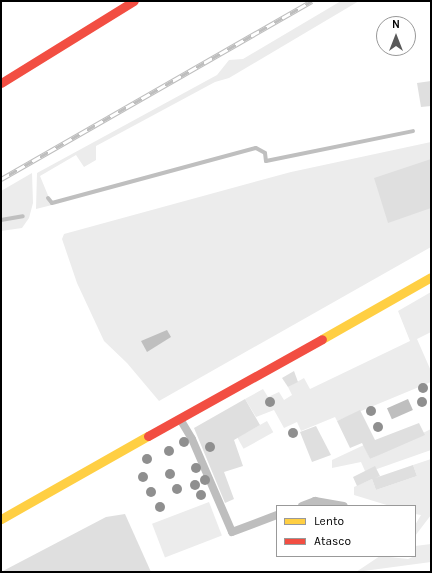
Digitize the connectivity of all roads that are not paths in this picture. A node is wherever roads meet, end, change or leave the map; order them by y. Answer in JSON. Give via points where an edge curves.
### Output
{"nodes":[{"id":1,"x":134,"y":1,"type":"edge"},
{"id":2,"x":1,"y":83,"type":"edge"},
{"id":3,"x":431,"y":277,"type":"edge"},
{"id":4,"x":180,"y":419,"type":"junction"},
{"id":5,"x":305,"y":505,"type":"edge"},
{"id":6,"x":338,"y":505,"type":"edge"},
{"id":7,"x":276,"y":515,"type":"edge"},
{"id":8,"x":1,"y":519,"type":"edge"}],
"edges":[{"from":1,"to":2,"type":"main road"},
{"from":3,"to":4,"type":"main road"},
{"from":4,"to":7,"type":"lane","via":[[192,439],[232,532]]},
{"from":4,"to":8,"type":"main road"},
{"from":5,"to":6,"type":"lane","via":[[315,501]]}]}
